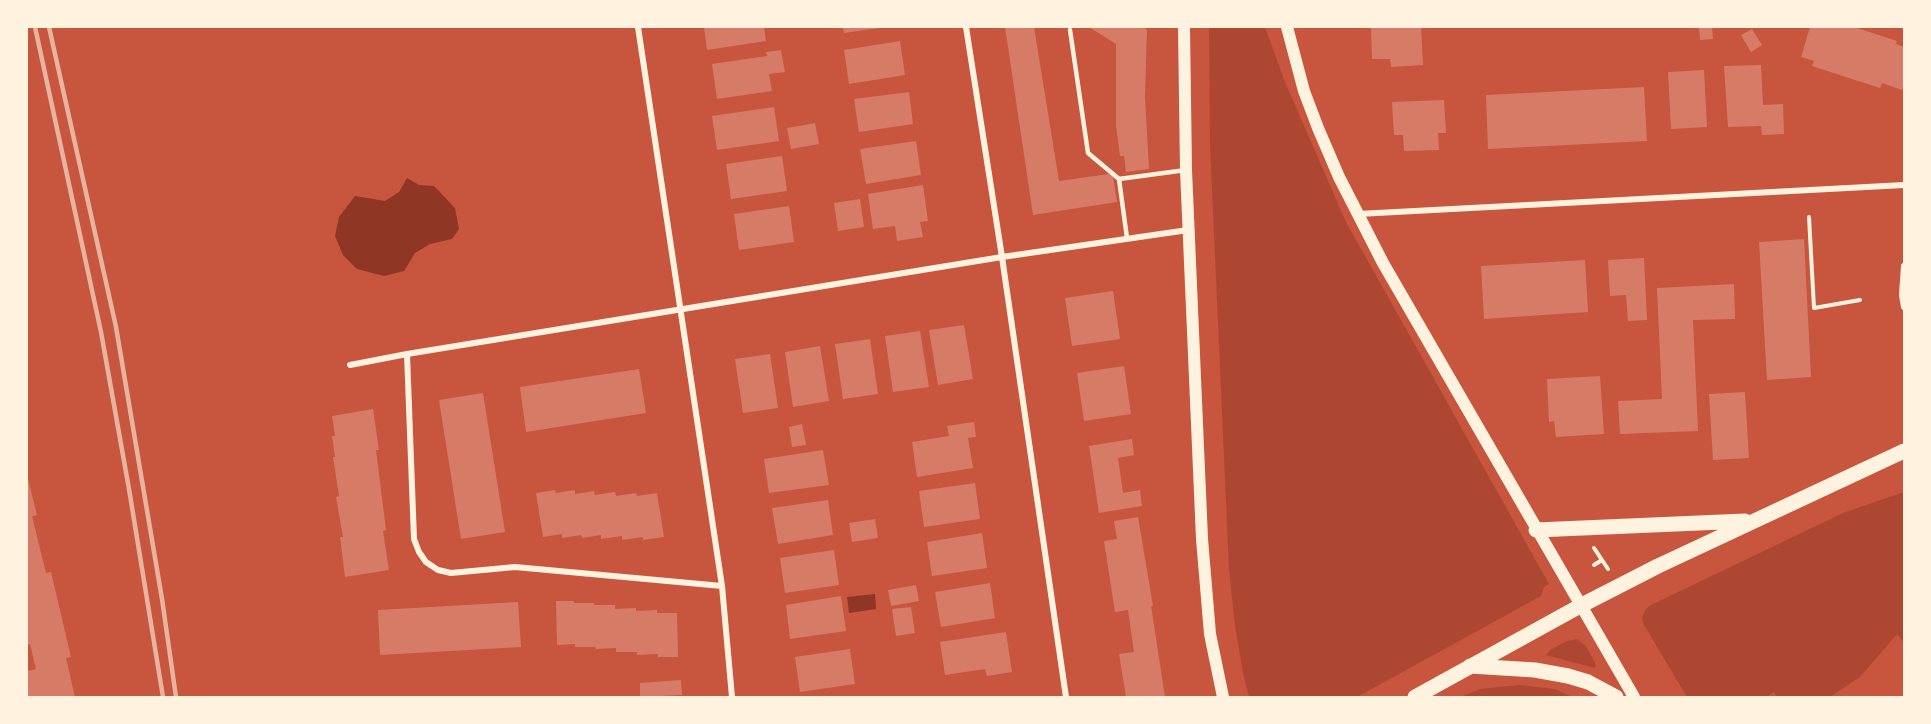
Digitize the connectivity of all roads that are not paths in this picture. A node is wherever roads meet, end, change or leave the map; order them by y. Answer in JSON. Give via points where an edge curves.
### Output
{"nodes":[{"id":1,"x":638,"y":27,"type":"edge"},
{"id":2,"x":966,"y":27,"type":"edge"},
{"id":3,"x":1184,"y":27,"type":"edge"},
{"id":4,"x":1287,"y":27,"type":"edge"},
{"id":5,"x":1070,"y":30,"type":"dead end"},
{"id":6,"x":1186,"y":170,"type":"junction"},
{"id":7,"x":1119,"y":179,"type":"junction"},
{"id":8,"x":1904,"y":185,"type":"edge"},
{"id":9,"x":1358,"y":214,"type":"junction"},
{"id":10,"x":1188,"y":230,"type":"junction"},
{"id":11,"x":1127,"y":238,"type":"junction"},
{"id":12,"x":1002,"y":257,"type":"junction"},
{"id":13,"x":1904,"y":266,"type":"edge"},
{"id":14,"x":1904,"y":308,"type":"edge"},
{"id":15,"x":680,"y":311,"type":"junction"},
{"id":16,"x":407,"y":354,"type":"junction"},
{"id":17,"x":350,"y":366,"type":"dead end"},
{"id":18,"x":1904,"y":451,"type":"edge"},
{"id":19,"x":1754,"y":521,"type":"junction"},
{"id":20,"x":1536,"y":530,"type":"junction"},
{"id":21,"x":722,"y":586,"type":"junction"},
{"id":22,"x":1580,"y":606,"type":"junction"},
{"id":23,"x":1470,"y":666,"type":"junction"},
{"id":24,"x":732,"y":697,"type":"edge"},
{"id":25,"x":1066,"y":697,"type":"edge"},
{"id":26,"x":1223,"y":697,"type":"edge"},
{"id":27,"x":1415,"y":697,"type":"edge"},
{"id":28,"x":1616,"y":697,"type":"edge"},
{"id":29,"x":1634,"y":697,"type":"edge"}],
"edges":[{"from":1,"to":15,"type":"street"},
{"from":2,"to":12,"type":"street"},
{"from":3,"to":6,"type":"main road"},
{"from":4,"to":9,"type":"main road","via":[[1304,91]]},
{"from":5,"to":7,"type":"lane","via":[[1088,153]]},
{"from":6,"to":7,"type":"lane"},
{"from":6,"to":10,"type":"main road"},
{"from":7,"to":11,"type":"lane"},
{"from":8,"to":9,"type":"street"},
{"from":9,"to":20,"type":"main road"},
{"from":10,"to":11,"type":"street"},
{"from":10,"to":26,"type":"main road","via":[[1206,587],[1210,634]]},
{"from":11,"to":12,"type":"street"},
{"from":12,"to":15,"type":"street"},
{"from":12,"to":25,"type":"street"},
{"from":13,"to":14,"type":"street"},
{"from":15,"to":16,"type":"street"},
{"from":15,"to":21,"type":"street"},
{"from":16,"to":17,"type":"street"},
{"from":16,"to":21,"type":"street","via":[[414,539],[426,562],[451,573],[515,567]]},
{"from":18,"to":19,"type":"main road"},
{"from":19,"to":20,"type":"main road"},
{"from":19,"to":22,"type":"main road"},
{"from":20,"to":22,"type":"main road"},
{"from":21,"to":24,"type":"street"},
{"from":22,"to":23,"type":"main road"},
{"from":22,"to":29,"type":"main road"},
{"from":23,"to":27,"type":"main road"},
{"from":23,"to":28,"type":"main road","via":[[1568,675]]}]}
